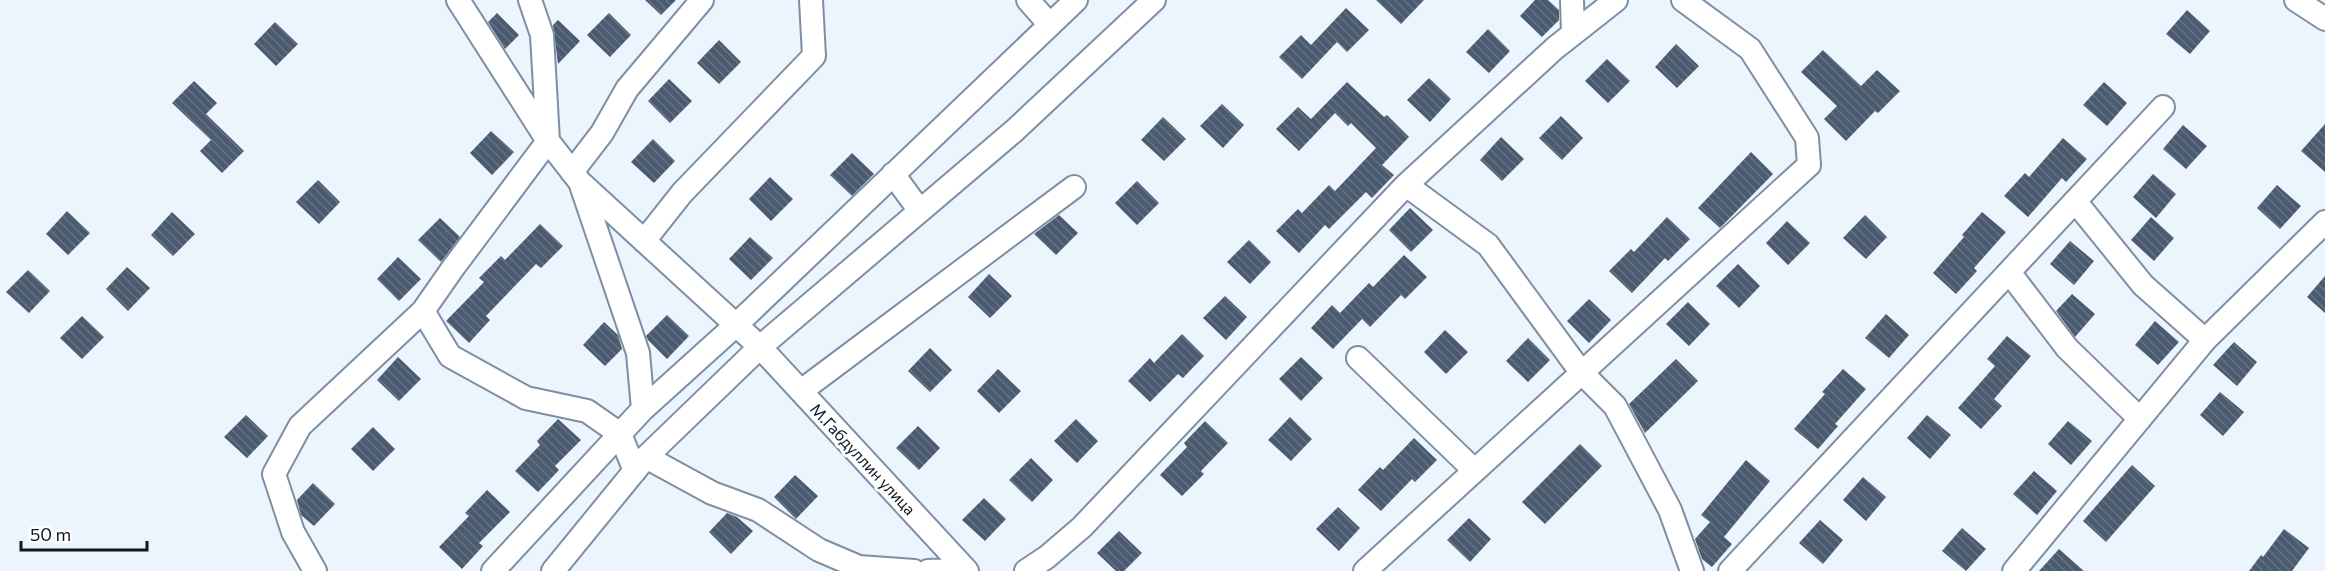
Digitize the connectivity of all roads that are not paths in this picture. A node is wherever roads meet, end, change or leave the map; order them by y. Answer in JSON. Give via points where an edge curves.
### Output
{"nodes":[{"id":1,"x":458,"y":0,"type":"edge"},
{"id":2,"x":530,"y":0,"type":"edge"},
{"id":3,"x":702,"y":0,"type":"edge"},
{"id":4,"x":811,"y":0,"type":"edge"},
{"id":5,"x":1028,"y":0,"type":"edge"},
{"id":6,"x":1076,"y":0,"type":"edge"},
{"id":7,"x":1154,"y":0,"type":"edge"},
{"id":8,"x":1572,"y":0,"type":"edge"},
{"id":9,"x":1616,"y":0,"type":"edge"},
{"id":10,"x":1683,"y":0,"type":"edge"},
{"id":11,"x":2296,"y":0,"type":"edge"},
{"id":12,"x":2325,"y":20,"type":"edge"},
{"id":13,"x":1050,"y":25,"type":"junction"},
{"id":14,"x":1573,"y":34,"type":"junction"},
{"id":15,"x":2163,"y":108,"type":"dead end"},
{"id":16,"x":548,"y":141,"type":"junction"},
{"id":17,"x":893,"y":174,"type":"junction"},
{"id":18,"x":576,"y":177,"type":"junction"},
{"id":19,"x":1406,"y":185,"type":"junction"},
{"id":20,"x":1074,"y":187,"type":"dead end"},
{"id":21,"x":2075,"y":201,"type":"junction"},
{"id":22,"x":920,"y":211,"type":"junction"},
{"id":23,"x":2325,"y":222,"type":"edge"},
{"id":24,"x":644,"y":241,"type":"junction"},
{"id":25,"x":2009,"y":272,"type":"junction"},
{"id":26,"x":423,"y":312,"type":"junction"},
{"id":27,"x":736,"y":325,"type":"junction"},
{"id":28,"x":2205,"y":340,"type":"junction"},
{"id":29,"x":760,"y":347,"type":"junction"},
{"id":30,"x":1358,"y":358,"type":"dead end"},
{"id":31,"x":1581,"y":372,"type":"junction"},
{"id":32,"x":801,"y":392,"type":"junction"},
{"id":33,"x":643,"y":409,"type":"junction"},
{"id":34,"x":2140,"y":419,"type":"junction"},
{"id":35,"x":620,"y":434,"type":"junction"},
{"id":36,"x":641,"y":464,"type":"junction"},
{"id":37,"x":1474,"y":470,"type":"junction"},
{"id":38,"x":1082,"y":527,"type":"junction"},
{"id":39,"x":966,"y":570,"type":"edge"},
{"id":40,"x":315,"y":571,"type":"edge"},
{"id":41,"x":493,"y":571,"type":"edge"},
{"id":42,"x":553,"y":571,"type":"edge"},
{"id":43,"x":914,"y":571,"type":"edge"},
{"id":44,"x":928,"y":571,"type":"edge"},
{"id":45,"x":1026,"y":571,"type":"edge"},
{"id":46,"x":1055,"y":571,"type":"edge"},
{"id":47,"x":1365,"y":571,"type":"edge"},
{"id":48,"x":1692,"y":571,"type":"edge"},
{"id":49,"x":1730,"y":571,"type":"edge"},
{"id":50,"x":2014,"y":571,"type":"edge"}],
"edges":[{"from":1,"to":16,"type":"street"},
{"from":2,"to":16,"type":"street","via":[[542,34]]},
{"from":3,"to":18,"type":"street","via":[[627,89]]},
{"from":4,"to":24,"type":"street","via":[[814,56],[682,193]]},
{"from":5,"to":13,"type":"street"},
{"from":6,"to":13,"type":"street"},
{"from":7,"to":22,"type":"street","via":[[1014,131]]},
{"from":8,"to":14,"type":"street"},
{"from":9,"to":14,"type":"street"},
{"from":10,"to":31,"type":"street","via":[[1750,49],[1806,138],[1809,165]]},
{"from":11,"to":12,"type":"street"},
{"from":13,"to":17,"type":"street"},
{"from":14,"to":19,"type":"street"},
{"from":15,"to":21,"type":"street"},
{"from":16,"to":18,"type":"street"},
{"from":16,"to":26,"type":"street"},
{"from":17,"to":22,"type":"street"},
{"from":17,"to":27,"type":"street"},
{"from":18,"to":24,"type":"street","name":"М.Габдуллин улица"},
{"from":18,"to":33,"type":"street","via":[[638,353]]},
{"from":19,"to":31,"type":"street","via":[[1488,245]]},
{"from":19,"to":38,"type":"street"},
{"from":20,"to":32,"type":"street"},
{"from":21,"to":25,"type":"street"},
{"from":21,"to":28,"type":"street","via":[[2143,285]]},
{"from":22,"to":29,"type":"street"},
{"from":23,"to":28,"type":"street"},
{"from":24,"to":27,"type":"street","name":"М.Габдуллин улица"},
{"from":25,"to":34,"type":"street","via":[[2067,348]]},
{"from":25,"to":49,"type":"street"},
{"from":26,"to":35,"type":"street","via":[[450,356],[526,398],[587,411]]},
{"from":26,"to":40,"type":"street","via":[[300,426],[274,474],[292,531]]},
{"from":27,"to":29,"type":"street","name":"М.Габдуллин улица"},
{"from":27,"to":33,"type":"street"},
{"from":28,"to":34,"type":"street"},
{"from":29,"to":32,"type":"street","name":"М.Габдуллин улица"},
{"from":29,"to":36,"type":"street"},
{"from":30,"to":37,"type":"street"},
{"from":31,"to":37,"type":"street"},
{"from":31,"to":48,"type":"street","via":[[1615,406],[1670,510]]},
{"from":32,"to":39,"type":"street","name":"М.Габдуллин улица"},
{"from":33,"to":35,"type":"street"},
{"from":34,"to":50,"type":"street"},
{"from":35,"to":36,"type":"street"},
{"from":35,"to":41,"type":"street"},
{"from":36,"to":42,"type":"street"},
{"from":36,"to":43,"type":"street","via":[[758,510],[819,550],[860,567]]},
{"from":37,"to":47,"type":"street"},
{"from":38,"to":45,"type":"street"},
{"from":38,"to":46,"type":"street"},
{"from":39,"to":44,"type":"street"}]}
